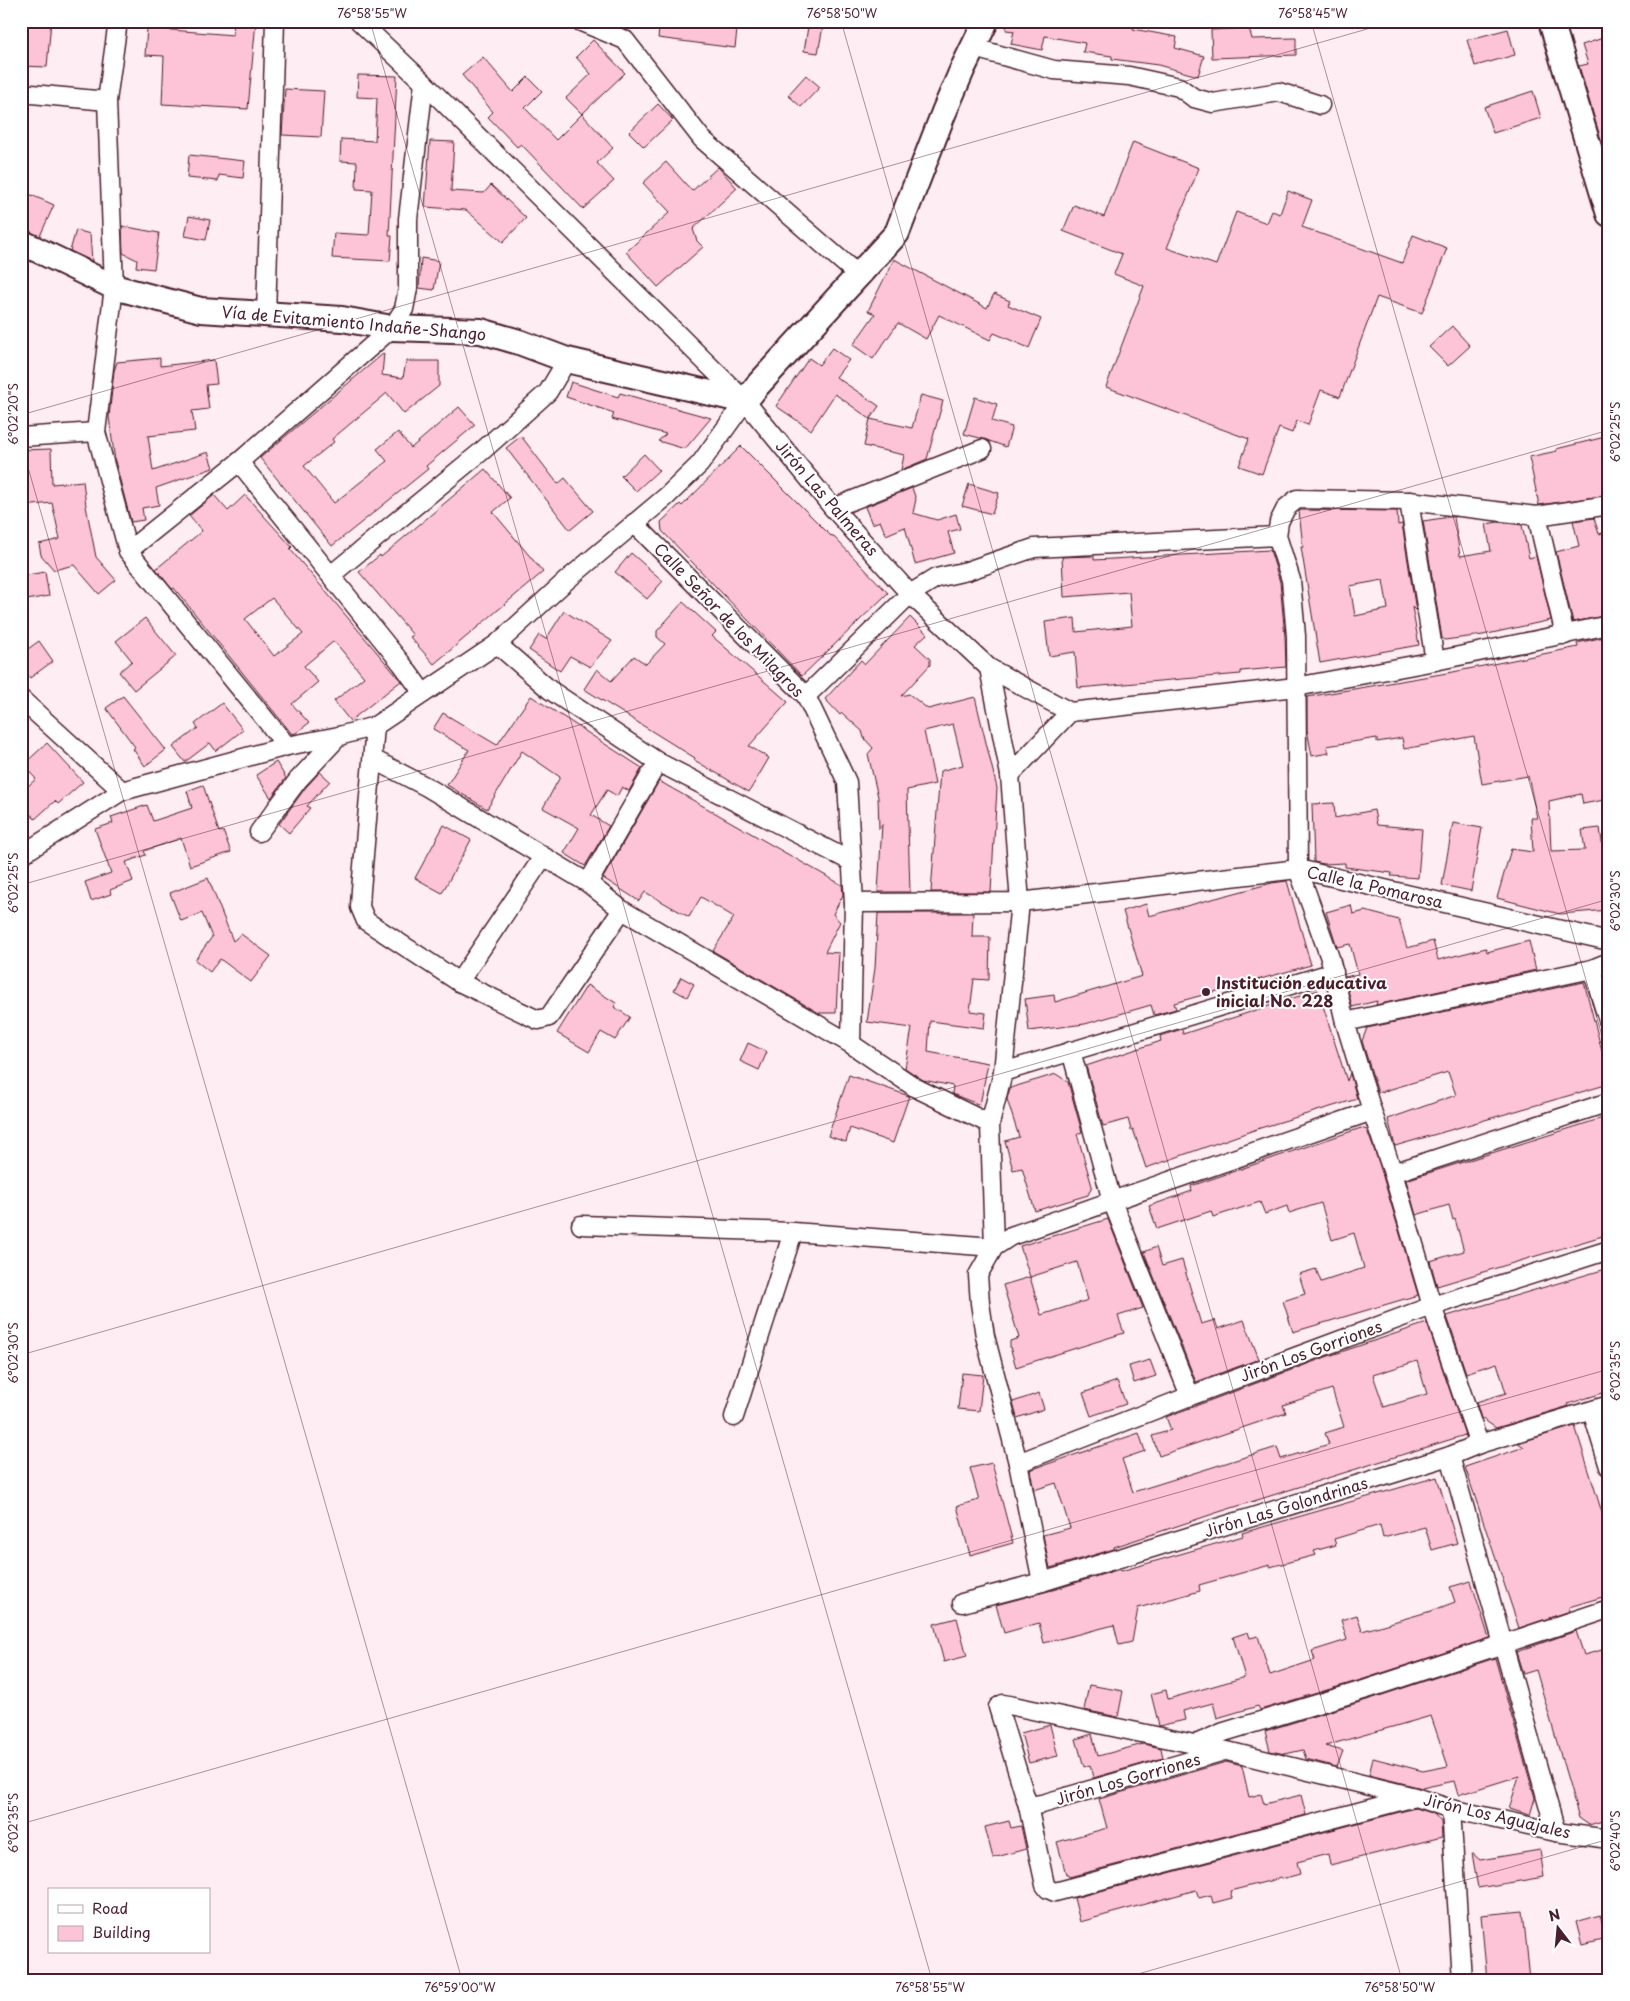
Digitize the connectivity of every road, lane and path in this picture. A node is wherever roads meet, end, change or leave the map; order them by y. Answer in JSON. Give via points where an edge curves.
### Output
{"nodes":[{"id":1,"x":118,"y":21,"type":"edge"},
{"id":2,"x":274,"y":21,"type":"edge"},
{"id":3,"x":359,"y":21,"type":"edge"},
{"id":4,"x":579,"y":21,"type":"edge"},
{"id":5,"x":986,"y":21,"type":"edge"},
{"id":6,"x":1551,"y":21,"type":"edge"},
{"id":7,"x":974,"y":48,"type":"junction"},
{"id":8,"x":424,"y":83,"type":"junction"},
{"id":9,"x":21,"y":93,"type":"edge"},
{"id":10,"x":107,"y":100,"type":"junction"},
{"id":11,"x":1320,"y":105,"type":"dead end"},
{"id":12,"x":1609,"y":214,"type":"edge"},
{"id":13,"x":21,"y":242,"type":"edge"},
{"id":14,"x":858,"y":275,"type":"junction"},
{"id":15,"x":114,"y":287,"type":"junction"},
{"id":16,"x":266,"y":315,"type":"junction"},
{"id":17,"x":392,"y":328,"type":"junction"},
{"id":18,"x":567,"y":360,"type":"junction"},
{"id":19,"x":745,"y":401,"type":"junction"},
{"id":20,"x":96,"y":432,"type":"junction"},
{"id":21,"x":21,"y":437,"type":"edge"},
{"id":22,"x":982,"y":449,"type":"dead end"},
{"id":23,"x":239,"y":462,"type":"junction"},
{"id":24,"x":1409,"y":501,"type":"junction"},
{"id":25,"x":1609,"y":505,"type":"edge"},
{"id":26,"x":833,"y":508,"type":"junction"},
{"id":27,"x":1537,"y":516,"type":"junction"},
{"id":28,"x":634,"y":523,"type":"junction"},
{"id":29,"x":1277,"y":536,"type":"junction"},
{"id":30,"x":128,"y":551,"type":"junction"},
{"id":31,"x":331,"y":575,"type":"junction"},
{"id":32,"x":910,"y":594,"type":"junction"},
{"id":33,"x":1609,"y":625,"type":"edge"},
{"id":34,"x":1565,"y":635,"type":"junction"},
{"id":35,"x":496,"y":644,"type":"junction"},
{"id":36,"x":1435,"y":661,"type":"junction"},
{"id":37,"x":989,"y":668,"type":"junction"},
{"id":38,"x":1296,"y":687,"type":"junction"},
{"id":39,"x":423,"y":693,"type":"junction"},
{"id":40,"x":806,"y":696,"type":"junction"},
{"id":41,"x":21,"y":699,"type":"edge"},
{"id":42,"x":1070,"y":712,"type":"junction"},
{"id":43,"x":375,"y":726,"type":"junction"},
{"id":44,"x":339,"y":736,"type":"junction"},
{"id":45,"x":286,"y":746,"type":"junction"},
{"id":46,"x":373,"y":759,"type":"junction"},
{"id":47,"x":658,"y":762,"type":"junction"},
{"id":48,"x":1010,"y":776,"type":"junction"},
{"id":49,"x":122,"y":791,"type":"junction"},
{"id":50,"x":259,"y":832,"type":"dead end"},
{"id":51,"x":21,"y":855,"type":"edge"},
{"id":52,"x":543,"y":857,"type":"junction"},
{"id":53,"x":852,"y":862,"type":"junction"},
{"id":54,"x":1298,"y":869,"type":"junction"},
{"id":55,"x":588,"y":883,"type":"junction"},
{"id":56,"x":854,"y":902,"type":"junction"},
{"id":57,"x":1020,"y":902,"type":"junction"},
{"id":58,"x":622,"y":910,"type":"junction"},
{"id":59,"x":1609,"y":940,"type":"edge"},
{"id":60,"x":1609,"y":962,"type":"edge"},
{"id":61,"x":1592,"y":969,"type":"junction"},
{"id":62,"x":1334,"y":972,"type":"junction"},
{"id":63,"x":459,"y":982,"type":"junction"},
{"id":64,"x":1345,"y":1022,"type":"junction"},
{"id":65,"x":1609,"y":1023,"type":"edge"},
{"id":66,"x":851,"y":1044,"type":"junction"},
{"id":67,"x":1071,"y":1051,"type":"junction"},
{"id":68,"x":1003,"y":1072,"type":"junction"},
{"id":69,"x":1609,"y":1102,"type":"edge"},
{"id":70,"x":1372,"y":1111,"type":"junction"},
{"id":71,"x":990,"y":1124,"type":"junction"},
{"id":72,"x":1393,"y":1173,"type":"junction"},
{"id":73,"x":1112,"y":1201,"type":"junction"},
{"id":74,"x":581,"y":1225,"type":"dead end"},
{"id":75,"x":793,"y":1232,"type":"junction"},
{"id":76,"x":994,"y":1247,"type":"junction"},
{"id":77,"x":1609,"y":1250,"type":"edge"},
{"id":78,"x":1432,"y":1306,"type":"junction"},
{"id":79,"x":1190,"y":1396,"type":"junction"},
{"id":80,"x":1609,"y":1405,"type":"edge"},
{"id":81,"x":1592,"y":1411,"type":"junction"},
{"id":82,"x":734,"y":1417,"type":"dead end"},
{"id":83,"x":1479,"y":1444,"type":"junction"},
{"id":84,"x":1450,"y":1456,"type":"junction"},
{"id":85,"x":1018,"y":1462,"type":"junction"},
{"id":86,"x":1609,"y":1467,"type":"edge"},
{"id":87,"x":1042,"y":1582,"type":"junction"},
{"id":88,"x":962,"y":1603,"type":"dead end"},
{"id":89,"x":1609,"y":1609,"type":"edge"},
{"id":90,"x":1504,"y":1645,"type":"junction"},
{"id":91,"x":1196,"y":1744,"type":"junction"},
{"id":92,"x":1227,"y":1751,"type":"junction"},
{"id":93,"x":1415,"y":1797,"type":"junction"},
{"id":94,"x":1028,"y":1806,"type":"junction"},
{"id":95,"x":1451,"y":1809,"type":"junction"},
{"id":96,"x":1556,"y":1832,"type":"junction"},
{"id":97,"x":1609,"y":1839,"type":"edge"},
{"id":98,"x":1462,"y":1980,"type":"edge"}],
"edges":[{"from":1,"to":10,"type":"street"},
{"from":2,"to":16,"type":"street"},
{"from":3,"to":8,"type":"street","name":"Jirón Las Palmeras"},
{"from":4,"to":14,"type":"street","via":[[625,40],[702,139]]},
{"from":5,"to":7,"type":"main road"},
{"from":6,"to":12,"type":"main road"},
{"from":7,"to":11,"type":"street","via":[[1054,70],[1129,76],[1179,87],[1194,98],[1214,102],[1279,92]]},
{"from":7,"to":14,"type":"main road","via":[[944,112],[898,233]]},
{"from":8,"to":17,"type":"street","via":[[408,219],[408,288],[404,309]]},
{"from":8,"to":19,"type":"street","name":"Jirón Las Palmeras"},
{"from":9,"to":10,"type":"street"},
{"from":10,"to":15,"type":"street"},
{"from":13,"to":15,"type":"main road","name":"Vía de Evitamiento Indañe-Shango"},
{"from":14,"to":19,"type":"main road"},
{"from":15,"to":16,"type":"main road","name":"Vía de Evitamiento Indañe-Shango","via":[[201,310]]},
{"from":15,"to":20,"type":"street"},
{"from":16,"to":17,"type":"main road","name":"Vía de Evitamiento Indañe-Shango","via":[[342,319]]},
{"from":17,"to":18,"type":"main road","name":"Vía de Evitamiento Indañe-Shango","via":[[481,331]]},
{"from":17,"to":23,"type":"street"},
{"from":18,"to":19,"type":"main road","name":"Vía de Evitamiento Indañe-Shango"},
{"from":18,"to":31,"type":"street","via":[[548,392],[482,451]]},
{"from":19,"to":26,"type":"street","name":"Jirón Las Palmeras"},
{"from":19,"to":28,"type":"street","via":[[700,464]]},
{"from":20,"to":21,"type":"street"},
{"from":20,"to":30,"type":"street"},
{"from":22,"to":26,"type":"street"},
{"from":23,"to":30,"type":"street"},
{"from":23,"to":31,"type":"street"},
{"from":24,"to":27,"type":"street"},
{"from":24,"to":29,"type":"street","via":[[1297,499],[1286,508]]},
{"from":24,"to":36,"type":"street"},
{"from":25,"to":27,"type":"street"},
{"from":26,"to":32,"type":"street","name":"Jirón Las Palmeras"},
{"from":27,"to":34,"type":"street"},
{"from":28,"to":35,"type":"street"},
{"from":28,"to":40,"type":"street","name":"Calle Señor de los Milagros"},
{"from":29,"to":32,"type":"street","via":[[1034,548],[936,578]]},
{"from":29,"to":38,"type":"street","via":[[1291,580]]},
{"from":30,"to":45,"type":"street"},
{"from":31,"to":39,"type":"street"},
{"from":32,"to":37,"type":"street","name":"Jirón Las Palmeras"},
{"from":32,"to":40,"type":"street"},
{"from":33,"to":34,"type":"street"},
{"from":34,"to":36,"type":"street"},
{"from":35,"to":39,"type":"street"},
{"from":35,"to":47,"type":"street","via":[[550,690]]},
{"from":36,"to":38,"type":"street"},
{"from":37,"to":42,"type":"street","name":"Jirón Las Palmeras"},
{"from":37,"to":48,"type":"street"},
{"from":38,"to":42,"type":"street"},
{"from":38,"to":54,"type":"street"},
{"from":39,"to":43,"type":"street"},
{"from":40,"to":53,"type":"street","name":"Calle Señor de los Milagros","via":[[847,782]]},
{"from":41,"to":49,"type":"street"},
{"from":42,"to":48,"type":"street"},
{"from":43,"to":44,"type":"street"},
{"from":43,"to":46,"type":"street"},
{"from":44,"to":45,"type":"street"},
{"from":44,"to":50,"type":"street","via":[[298,780]]},
{"from":45,"to":49,"type":"street"},
{"from":46,"to":52,"type":"street","via":[[427,787]]},
{"from":46,"to":63,"type":"street","via":[[360,907],[366,921]]},
{"from":47,"to":53,"type":"street"},
{"from":47,"to":55,"type":"street"},
{"from":48,"to":57,"type":"street"},
{"from":49,"to":51,"type":"street"},
{"from":52,"to":55,"type":"street"},
{"from":52,"to":63,"type":"street"},
{"from":53,"to":56,"type":"street","name":"Calle Señor de los Milagros"},
{"from":54,"to":57,"type":"street","name":"Calle la Pomarosa"},
{"from":54,"to":59,"type":"street","name":"Calle la Pomarosa"},
{"from":54,"to":62,"type":"street"},
{"from":55,"to":58,"type":"street"},
{"from":56,"to":57,"type":"street","name":"Calle la Pomarosa"},
{"from":56,"to":66,"type":"street","name":"Calle Señor de los Milagros"},
{"from":57,"to":68,"type":"street"},
{"from":58,"to":63,"type":"street","via":[[544,1020]]},
{"from":58,"to":66,"type":"street"},
{"from":60,"to":61,"type":"street"},
{"from":61,"to":64,"type":"street"},
{"from":61,"to":65,"type":"street"},
{"from":62,"to":64,"type":"street"},
{"from":62,"to":67,"type":"street"},
{"from":64,"to":70,"type":"street"},
{"from":66,"to":71,"type":"street","via":[[916,1088]]},
{"from":67,"to":68,"type":"street"},
{"from":67,"to":73,"type":"street"},
{"from":68,"to":71,"type":"street"},
{"from":69,"to":72,"type":"street"},
{"from":70,"to":72,"type":"street"},
{"from":70,"to":73,"type":"street"},
{"from":71,"to":76,"type":"street"},
{"from":72,"to":78,"type":"street"},
{"from":73,"to":76,"type":"street","via":[[1011,1236]]},
{"from":73,"to":79,"type":"street"},
{"from":74,"to":75,"type":"street"},
{"from":75,"to":76,"type":"street"},
{"from":75,"to":82,"type":"street"},
{"from":76,"to":85,"type":"street","via":[[978,1276],[980,1303],[984,1336]]},
{"from":77,"to":78,"type":"street","name":"Jirón Los Gorriones"},
{"from":78,"to":79,"type":"street","name":"Jirón Los Gorriones"},
{"from":78,"to":83,"type":"street"},
{"from":79,"to":85,"type":"street","name":"Jirón Los Gorriones"},
{"from":80,"to":81,"type":"street","name":"Jirón Las Golondrinas"},
{"from":81,"to":83,"type":"street","name":"Jirón Las Golondrinas"},
{"from":81,"to":86,"type":"street"},
{"from":83,"to":84,"type":"street","name":"Jirón Las Golondrinas"},
{"from":84,"to":87,"type":"street","name":"Jirón Las Golondrinas"},
{"from":84,"to":90,"type":"street"},
{"from":85,"to":87,"type":"street"},
{"from":87,"to":88,"type":"street","name":"Jirón Las Golondrinas"},
{"from":89,"to":90,"type":"street","name":"Jirón Los Gorriones"},
{"from":90,"to":91,"type":"street","name":"Jirón Los Gorriones","via":[[1224,1732]]},
{"from":90,"to":96,"type":"street"},
{"from":91,"to":92,"type":"street","name":"Jirón Los Aguajales"},
{"from":91,"to":94,"type":"street","name":"Jirón Los Aguajales","via":[[1003,1704],[998,1707]]},
{"from":92,"to":93,"type":"street","name":"Jirón Los Aguajales"},
{"from":92,"to":94,"type":"street","name":"Jirón Los Gorriones"},
{"from":93,"to":94,"type":"street","via":[[1055,1892],[1045,1885]]},
{"from":93,"to":95,"type":"street","name":"Jirón Los Aguajales"},
{"from":95,"to":96,"type":"street","name":"Jirón Los Aguajales"},
{"from":95,"to":98,"type":"street"},
{"from":96,"to":97,"type":"street","name":"Jirón Los Aguajales"}]}
